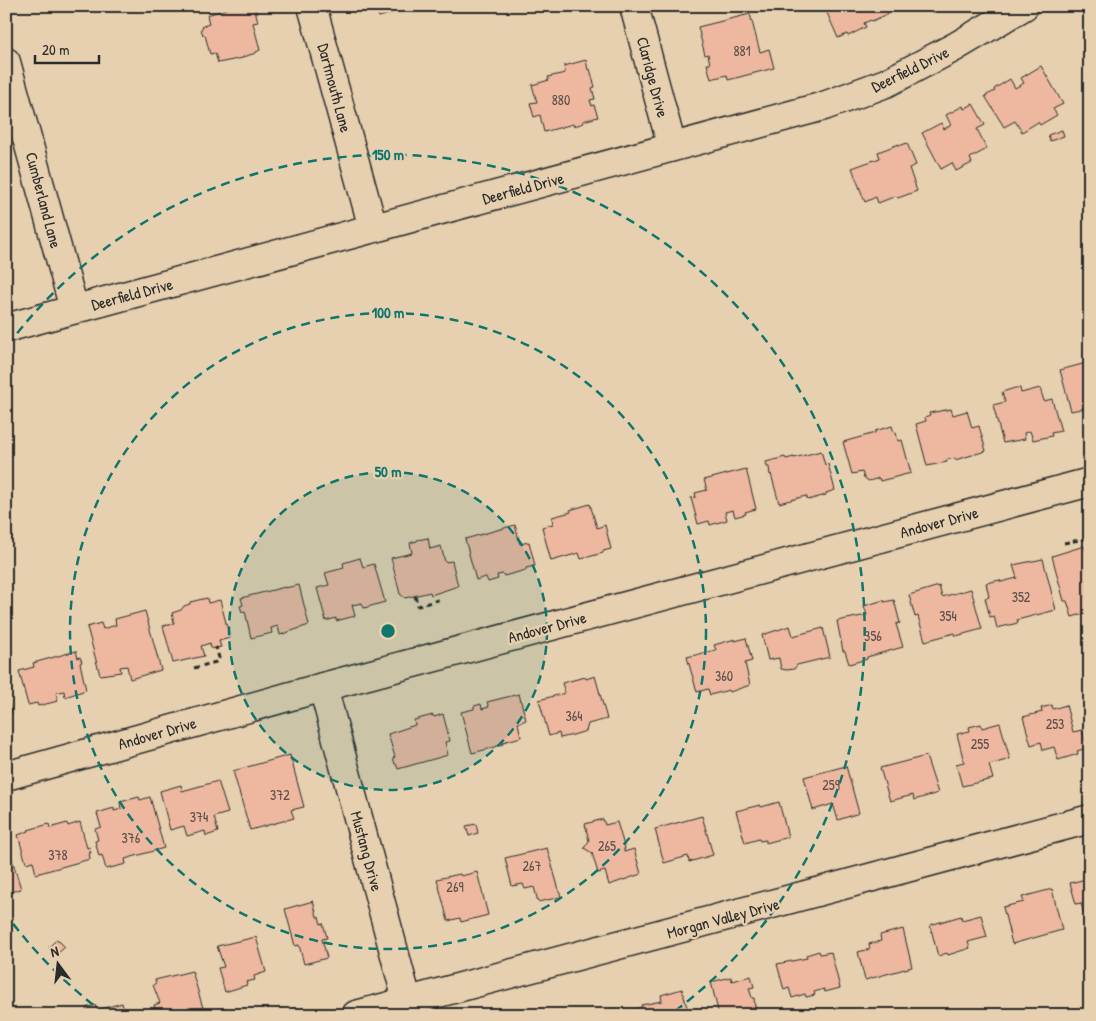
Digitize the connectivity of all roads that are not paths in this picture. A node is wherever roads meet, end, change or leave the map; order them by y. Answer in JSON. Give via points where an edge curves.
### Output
{"nodes":[{"id":1,"x":312,"y":6,"type":"edge"},
{"id":2,"x":634,"y":6,"type":"edge"},
{"id":3,"x":1024,"y":6,"type":"edge"},
{"id":4,"x":6,"y":62,"type":"edge"},
{"id":5,"x":672,"y":147,"type":"junction"},
{"id":6,"x":374,"y":228,"type":"junction"},
{"id":7,"x":74,"y":310,"type":"junction"},
{"id":8,"x":6,"y":328,"type":"edge"},
{"id":9,"x":1090,"y":482,"type":"edge"},
{"id":10,"x":323,"y":687,"type":"junction"},
{"id":11,"x":6,"y":776,"type":"edge"},
{"id":12,"x":1090,"y":820,"type":"edge"},
{"id":13,"x":409,"y":1008,"type":"edge"},
{"id":14,"x":356,"y":1015,"type":"edge"}],
"edges":[{"from":1,"to":6,"type":"street","name":"Dartmouth Lane"},
{"from":2,"to":5,"type":"street","name":"Claridge Drive"},
{"from":3,"to":5,"type":"street","name":"Deerfield Drive","via":[[956,47],[886,83],[824,106]]},
{"from":4,"to":7,"type":"street","name":"Cumberland Lane"},
{"from":5,"to":6,"type":"street","name":"Deerfield Drive"},
{"from":6,"to":7,"type":"street","name":"Deerfield Drive"},
{"from":7,"to":8,"type":"street","name":"Deerfield Drive"},
{"from":9,"to":10,"type":"street","name":"Andover Drive"},
{"from":10,"to":11,"type":"street","name":"Andover Drive"},
{"from":10,"to":13,"type":"street","name":"Mustang Drive"},
{"from":12,"to":13,"type":"street","name":"Morgan Valley Drive"},
{"from":13,"to":14,"type":"street","name":"Morgan Valley Drive"}]}
